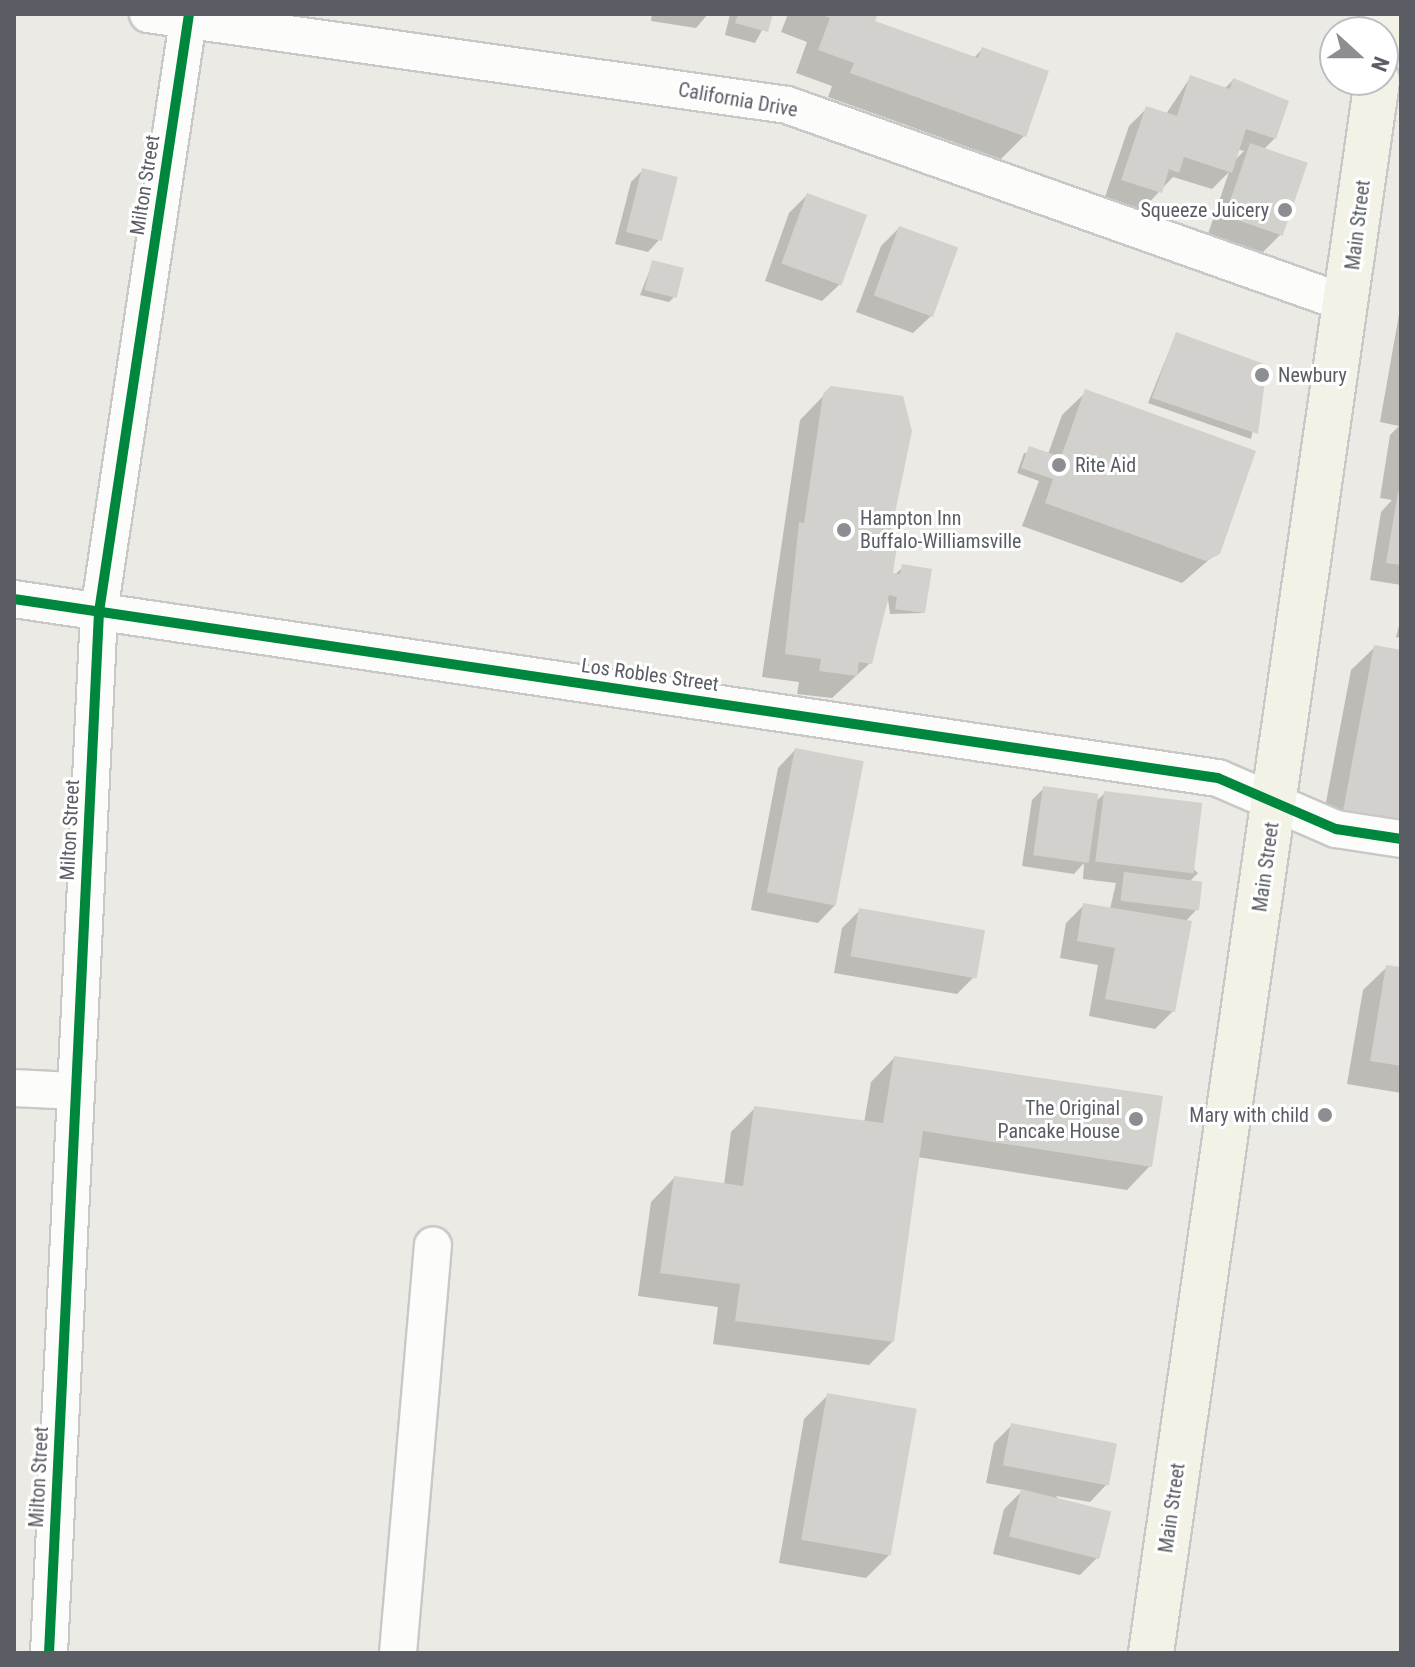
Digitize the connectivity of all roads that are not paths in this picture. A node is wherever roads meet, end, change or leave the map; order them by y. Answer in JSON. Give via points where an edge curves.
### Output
{"nodes":[{"id":1,"x":148,"y":14,"type":"edge"},
{"id":2,"x":188,"y":17,"type":"edge"},
{"id":3,"x":1384,"y":96,"type":"edge"},
{"id":4,"x":1348,"y":304,"type":"junction"},
{"id":5,"x":14,"y":599,"type":"edge"},
{"id":6,"x":99,"y":612,"type":"junction"},
{"id":7,"x":1275,"y":806,"type":"junction"},
{"id":8,"x":1401,"y":839,"type":"edge"},
{"id":9,"x":14,"y":1088,"type":"edge"},
{"id":10,"x":75,"y":1091,"type":"junction"},
{"id":11,"x":433,"y":1246,"type":"dead end"},
{"id":12,"x":49,"y":1653,"type":"edge"},
{"id":13,"x":398,"y":1653,"type":"edge"},
{"id":14,"x":1151,"y":1653,"type":"edge"}],
"edges":[{"from":1,"to":2,"type":"street","name":"California Drive"},
{"from":2,"to":4,"type":"street","name":"California Drive","via":[[787,105]]},
{"from":2,"to":6,"type":"street","name":"Milton Street"},
{"from":3,"to":4,"type":"main road","name":"Main Street"},
{"from":4,"to":7,"type":"main road","name":"Main Street"},
{"from":5,"to":6,"type":"street","name":"Los Robles Street"},
{"from":6,"to":7,"type":"street","name":"Los Robles Street","via":[[1218,778]]},
{"from":6,"to":10,"type":"street","name":"Milton Street"},
{"from":7,"to":8,"type":"street","name":"Los Robles Street","via":[[1336,829]]},
{"from":7,"to":14,"type":"main road","name":"Main Street"},
{"from":9,"to":10,"type":"street"},
{"from":10,"to":12,"type":"street","name":"Milton Street"},
{"from":11,"to":13,"type":"street"}]}
